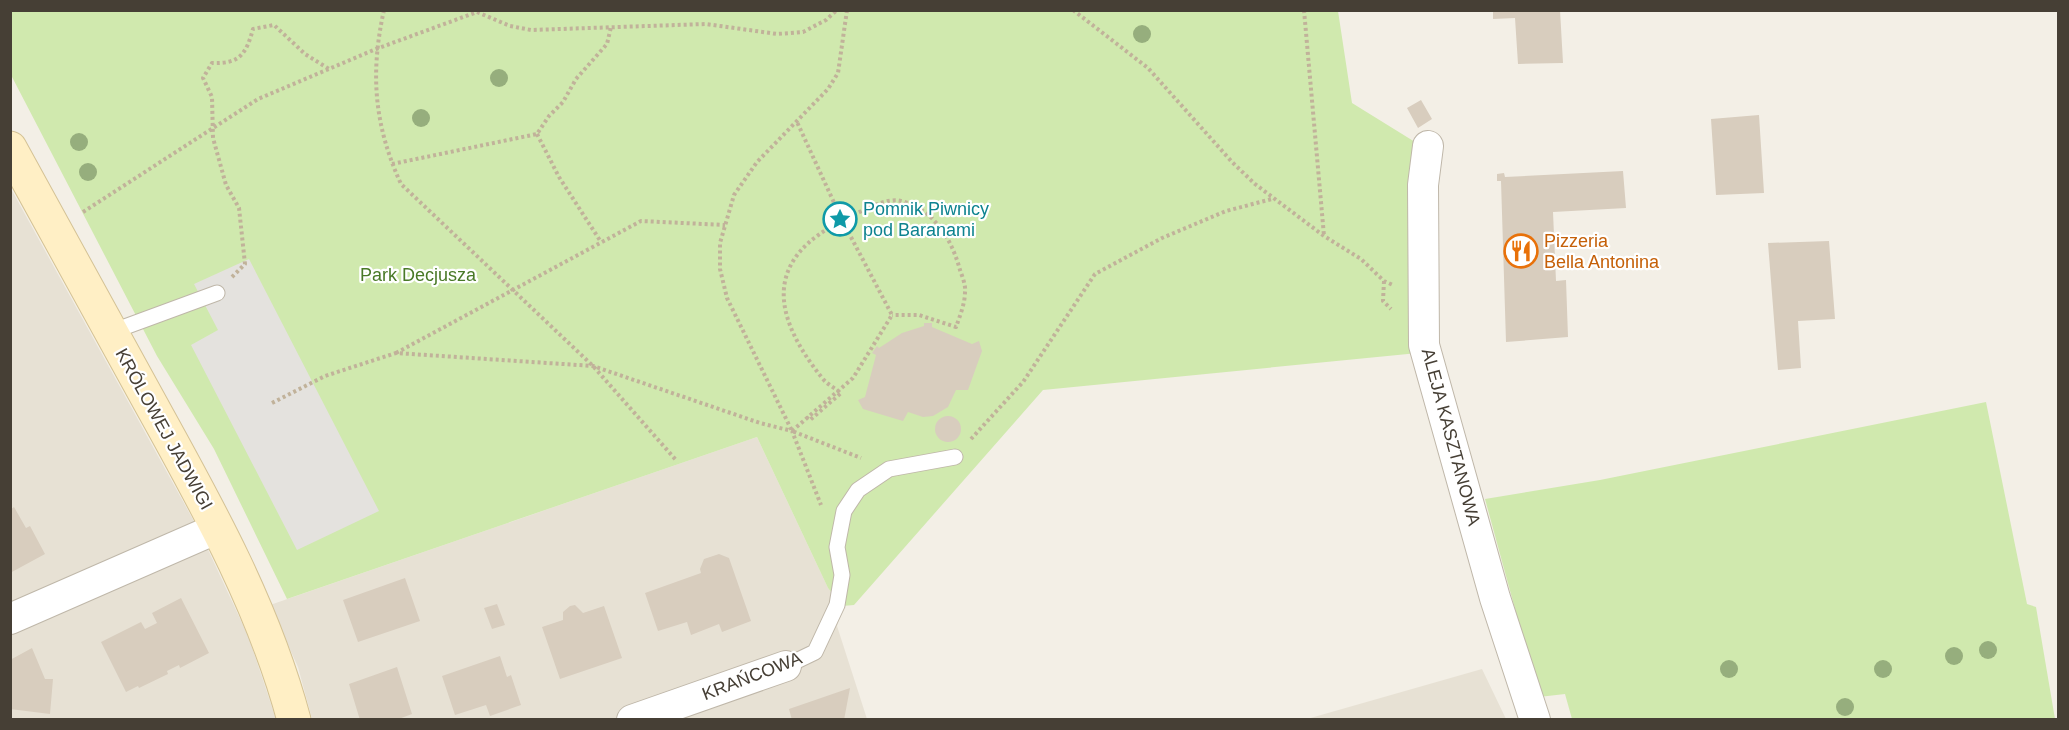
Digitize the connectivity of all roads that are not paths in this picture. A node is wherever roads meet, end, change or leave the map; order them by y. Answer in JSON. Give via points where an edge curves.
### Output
{"nodes":[{"id":1,"x":1428,"y":146,"type":"dead end"},
{"id":2,"x":10,"y":148,"type":"edge"},
{"id":3,"x":217,"y":293,"type":"road end"},
{"id":4,"x":111,"y":332,"type":"junction"},
{"id":5,"x":955,"y":457,"type":"road end"},
{"id":6,"x":218,"y":528,"type":"junction"},
{"id":7,"x":10,"y":619,"type":"edge"},
{"id":8,"x":786,"y":666,"type":"joint"},
{"id":9,"x":294,"y":720,"type":"edge"},
{"id":10,"x":632,"y":720,"type":"edge"},
{"id":11,"x":1535,"y":720,"type":"edge"}],
"edges":[{"from":1,"to":11,"type":"street","name":"ALEJA KASZTANOWA","via":[[1423,185],[1424,345],[1495,598]]},
{"from":2,"to":4,"type":"street","name":"KRÓLOWEJ JADWIGI"},
{"from":3,"to":4,"type":"lane"},
{"from":4,"to":6,"type":"street","name":"KRÓLOWEJ JADWIGI"},
{"from":5,"to":8,"type":"lane","name":"KRAŃCOWA","via":[[890,469],[858,490],[844,511],[837,547],[842,575],[837,605],[815,652]]},
{"from":6,"to":7,"type":"street"},
{"from":6,"to":9,"type":"street","name":"KRÓLOWEJ JADWIGI","via":[[268,635]]},
{"from":8,"to":10,"type":"street","name":"KRAŃCOWA"}]}
